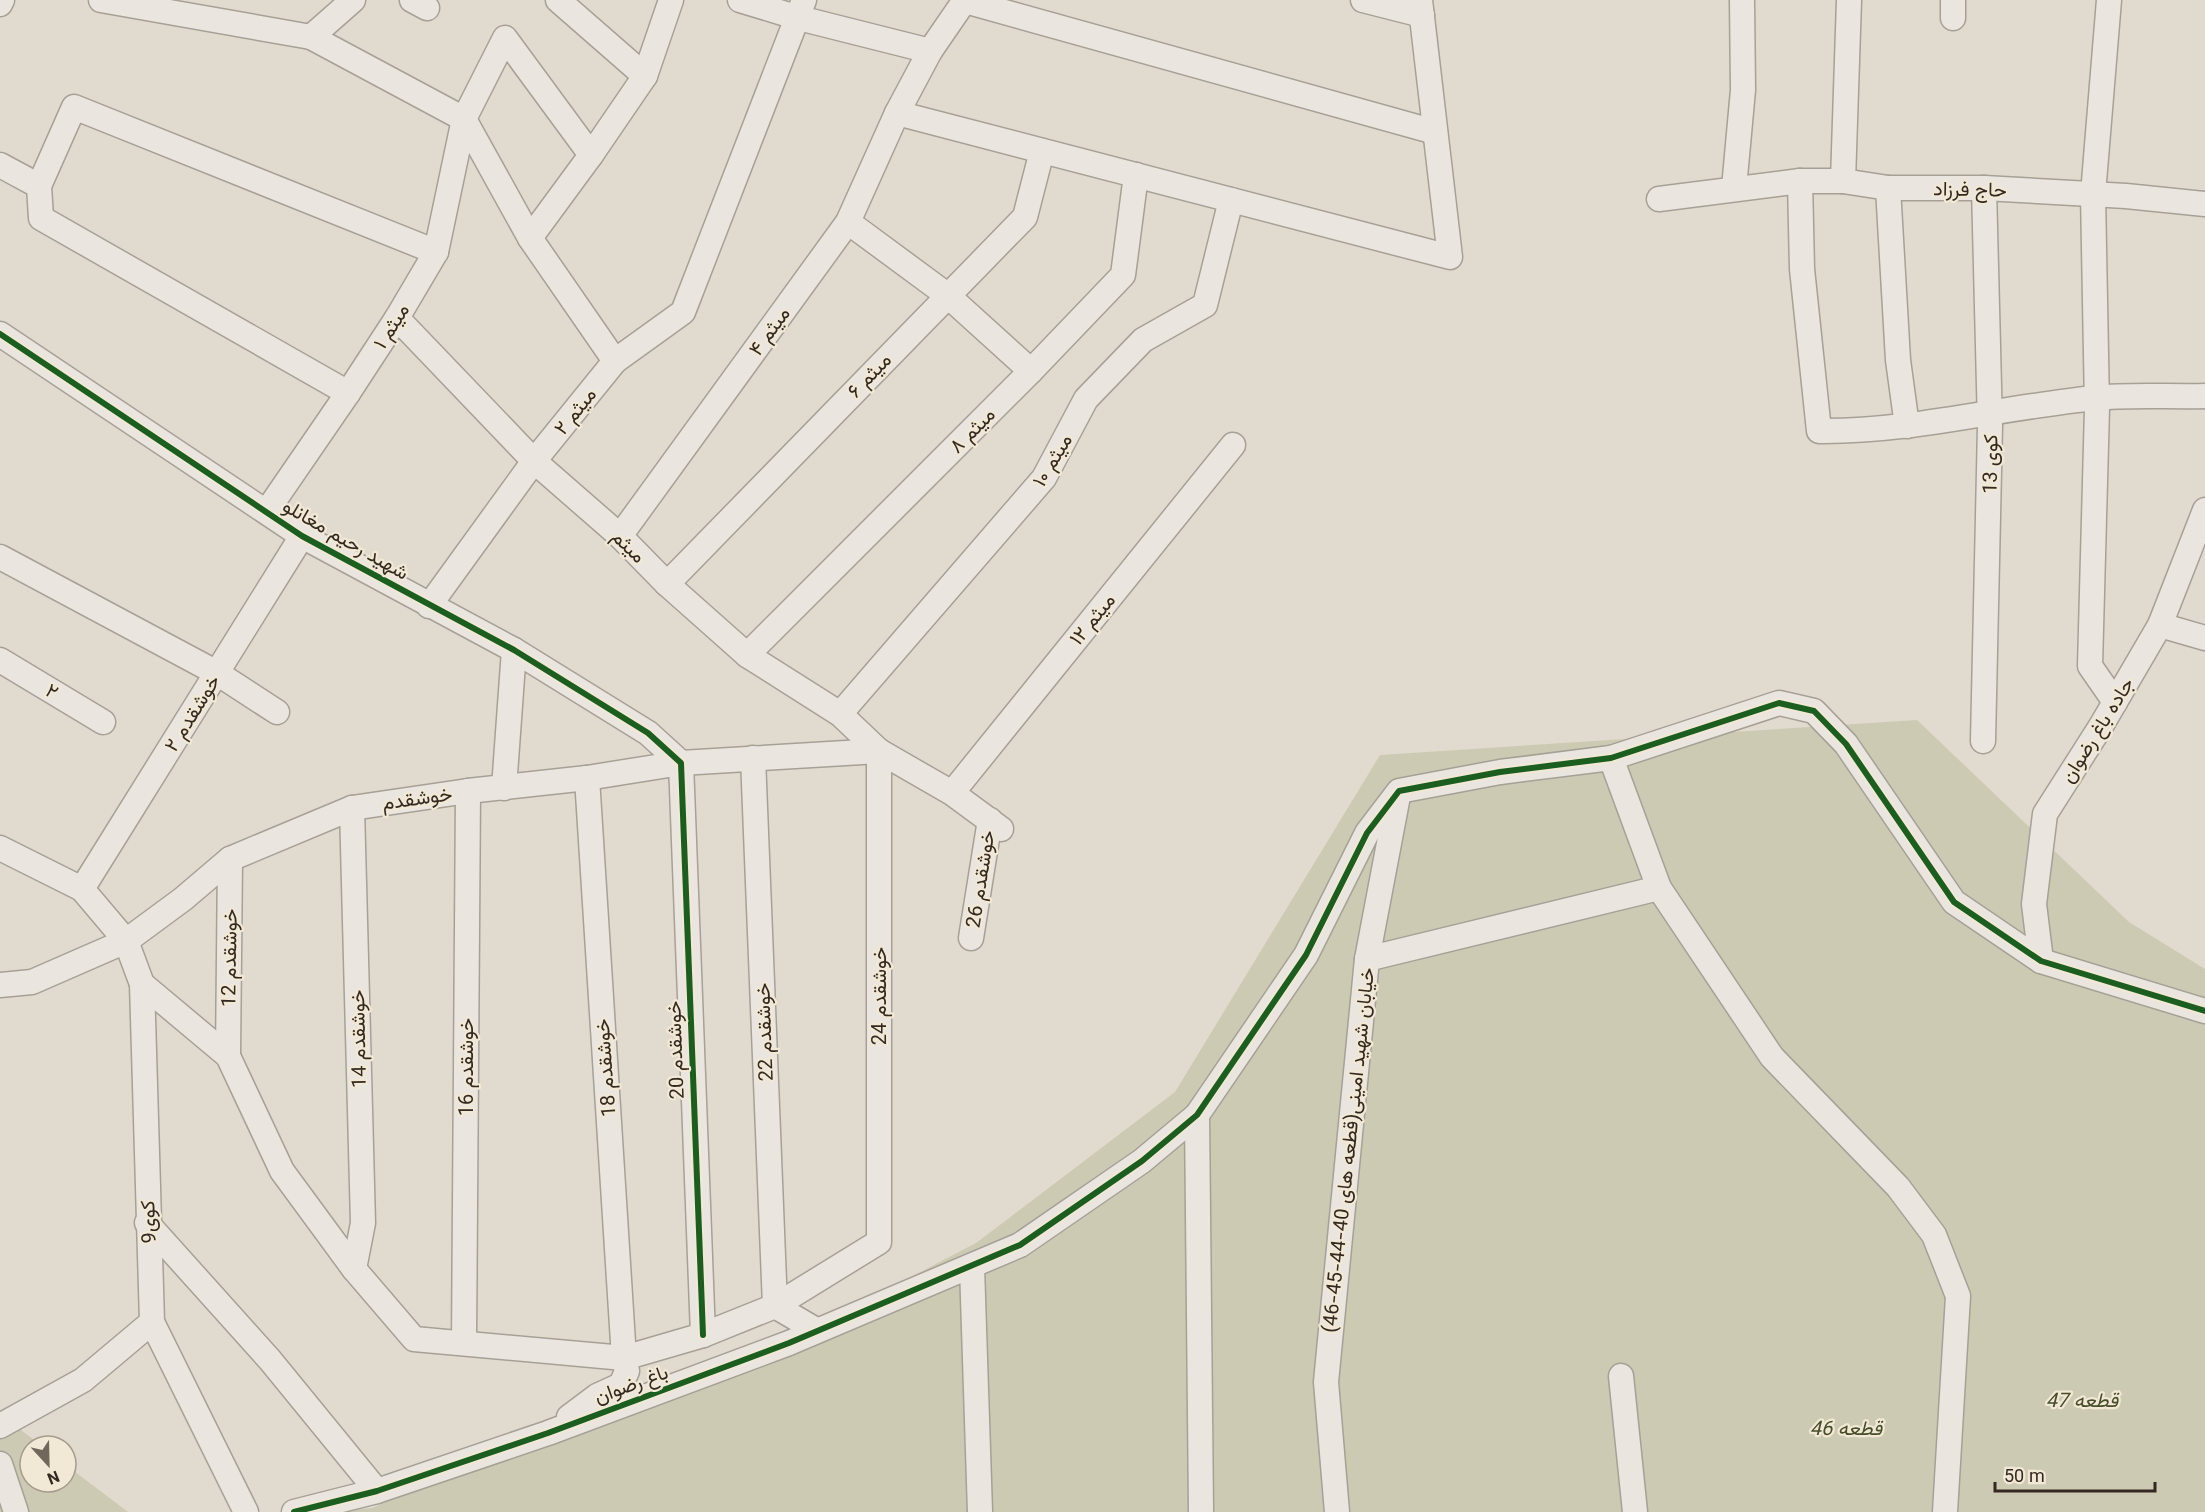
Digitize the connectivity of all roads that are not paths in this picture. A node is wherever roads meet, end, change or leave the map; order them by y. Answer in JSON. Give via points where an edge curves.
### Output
{"nodes":[{"id":1,"x":101,"y":0,"type":"edge"},
{"id":2,"x":353,"y":0,"type":"edge"},
{"id":3,"x":558,"y":0,"type":"edge"},
{"id":4,"x":671,"y":0,"type":"edge"},
{"id":5,"x":740,"y":0,"type":"edge"},
{"id":6,"x":965,"y":0,"type":"edge"},
{"id":7,"x":1363,"y":0,"type":"edge"},
{"id":8,"x":1742,"y":0,"type":"edge"},
{"id":9,"x":1849,"y":0,"type":"edge"},
{"id":10,"x":2109,"y":0,"type":"edge"},
{"id":11,"x":1421,"y":8,"type":"edge"},
{"id":12,"x":802,"y":9,"type":"edge"},
{"id":13,"x":311,"y":37,"type":"junction"},
{"id":14,"x":930,"y":51,"type":"junction"},
{"id":15,"x":645,"y":76,"type":"junction"},
{"id":16,"x":897,"y":113,"type":"junction"},
{"id":17,"x":465,"y":119,"type":"junction"},
{"id":18,"x":1436,"y":132,"type":"junction"},
{"id":19,"x":1042,"y":151,"type":"junction"},
{"id":20,"x":591,"y":155,"type":"junction"},
{"id":21,"x":0,"y":165,"type":"edge"},
{"id":22,"x":1136,"y":175,"type":"junction"},
{"id":23,"x":1800,"y":181,"type":"junction"},
{"id":24,"x":1843,"y":181,"type":"junction"},
{"id":25,"x":39,"y":186,"type":"junction"},
{"id":26,"x":1734,"y":188,"type":"junction"},
{"id":27,"x":1888,"y":188,"type":"junction"},
{"id":28,"x":1984,"y":188,"type":"junction"},
{"id":29,"x":2093,"y":194,"type":"junction"},
{"id":30,"x":1659,"y":199,"type":"dead end"},
{"id":31,"x":1231,"y":200,"type":"junction"},
{"id":32,"x":2205,"y":204,"type":"edge"},
{"id":33,"x":848,"y":222,"type":"junction"},
{"id":34,"x":530,"y":238,"type":"junction"},
{"id":35,"x":436,"y":252,"type":"junction"},
{"id":36,"x":947,"y":295,"type":"junction"},
{"id":37,"x":397,"y":318,"type":"junction"},
{"id":38,"x":0,"y":334,"type":"edge"},
{"id":39,"x":615,"y":361,"type":"junction"},
{"id":40,"x":1031,"y":371,"type":"junction"},
{"id":41,"x":348,"y":393,"type":"junction"},
{"id":42,"x":2205,"y":396,"type":"edge"},
{"id":43,"x":2097,"y":398,"type":"junction"},
{"id":44,"x":1990,"y":412,"type":"junction"},
{"id":45,"x":1907,"y":426,"type":"junction"},
{"id":46,"x":1233,"y":445,"type":"dead end"},
{"id":47,"x":534,"y":461,"type":"junction"},
{"id":48,"x":2205,"y":510,"type":"edge"},
{"id":49,"x":267,"y":511,"type":"junction"},
{"id":50,"x":302,"y":536,"type":"junction"},
{"id":51,"x":620,"y":536,"type":"junction"},
{"id":52,"x":0,"y":557,"type":"edge"},
{"id":53,"x":667,"y":584,"type":"junction"},
{"id":54,"x":429,"y":606,"type":"junction"},
{"id":55,"x":2160,"y":625,"type":"junction"},
{"id":56,"x":2205,"y":638,"type":"edge"},
{"id":57,"x":514,"y":650,"type":"junction"},
{"id":58,"x":747,"y":655,"type":"junction"},
{"id":59,"x":0,"y":660,"type":"edge"},
{"id":60,"x":217,"y":673,"type":"junction"},
{"id":61,"x":2115,"y":702,"type":"junction"},
{"id":62,"x":277,"y":712,"type":"dead end"},
{"id":63,"x":840,"y":714,"type":"junction"},
{"id":64,"x":103,"y":722,"type":"dead end"},
{"id":65,"x":1983,"y":741,"type":"dead end"},
{"id":66,"x":879,"y":751,"type":"junction"},
{"id":67,"x":753,"y":758,"type":"junction"},
{"id":68,"x":1611,"y":759,"type":"junction"},
{"id":69,"x":681,"y":763,"type":"junction"},
{"id":70,"x":587,"y":778,"type":"junction"},
{"id":71,"x":504,"y":788,"type":"junction"},
{"id":72,"x":468,"y":790,"type":"junction"},
{"id":73,"x":1399,"y":791,"type":"junction"},
{"id":74,"x":952,"y":793,"type":"junction"},
{"id":75,"x":352,"y":808,"type":"junction"},
{"id":76,"x":995,"y":825,"type":"joint"},
{"id":77,"x":0,"y":848,"type":"edge"},
{"id":78,"x":231,"y":859,"type":"junction"},
{"id":79,"x":1659,"y":888,"type":"junction"},
{"id":80,"x":82,"y":889,"type":"junction"},
{"id":81,"x":971,"y":938,"type":"dead end"},
{"id":82,"x":126,"y":941,"type":"junction"},
{"id":83,"x":1367,"y":959,"type":"junction"},
{"id":84,"x":2041,"y":961,"type":"junction"},
{"id":85,"x":142,"y":984,"type":"junction"},
{"id":86,"x":0,"y":985,"type":"edge"},
{"id":87,"x":2205,"y":1011,"type":"edge"},
{"id":88,"x":228,"y":1056,"type":"junction"},
{"id":89,"x":1197,"y":1115,"type":"junction"},
{"id":90,"x":147,"y":1222,"type":"junction"},
{"id":91,"x":972,"y":1267,"type":"junction"},
{"id":92,"x":354,"y":1269,"type":"junction"},
{"id":93,"x":775,"y":1305,"type":"junction"},
{"id":94,"x":152,"y":1322,"type":"junction"},
{"id":95,"x":816,"y":1330,"type":"junction"},
{"id":96,"x":703,"y":1335,"type":"junction"},
{"id":97,"x":464,"y":1343,"type":"junction"},
{"id":98,"x":624,"y":1358,"type":"junction"},
{"id":99,"x":1621,"y":1376,"type":"dead end"},
{"id":100,"x":0,"y":1426,"type":"edge"},
{"id":101,"x":548,"y":1433,"type":"junction"},
{"id":102,"x":0,"y":1464,"type":"edge"},
{"id":103,"x":377,"y":1491,"type":"junction"},
{"id":104,"x":16,"y":1512,"type":"edge"},
{"id":105,"x":246,"y":1512,"type":"edge"},
{"id":106,"x":294,"y":1512,"type":"edge"},
{"id":107,"x":980,"y":1512,"type":"edge"},
{"id":108,"x":1201,"y":1512,"type":"edge"},
{"id":109,"x":1337,"y":1512,"type":"edge"},
{"id":110,"x":1635,"y":1512,"type":"edge"},
{"id":111,"x":1945,"y":1512,"type":"edge"}],
"edges":[{"from":1,"to":13,"type":"street"},
{"from":2,"to":13,"type":"street"},
{"from":3,"to":15,"type":"street"},
{"from":4,"to":15,"type":"street"},
{"from":5,"to":12,"type":"street"},
{"from":6,"to":14,"type":"street","name":"۴ میثم"},
{"from":6,"to":18,"type":"street"},
{"from":7,"to":11,"type":"street"},
{"from":8,"to":26,"type":"street","via":[[1743,90]]},
{"from":9,"to":24,"type":"street"},
{"from":10,"to":29,"type":"street"},
{"from":11,"to":18,"type":"street"},
{"from":12,"to":14,"type":"street"},
{"from":12,"to":39,"type":"street","name":"۲ میثم","via":[[683,312]]},
{"from":13,"to":17,"type":"street"},
{"from":14,"to":16,"type":"street","name":"۴ میثم"},
{"from":15,"to":20,"type":"street"},
{"from":16,"to":19,"type":"street"},
{"from":16,"to":33,"type":"street","name":"۴ میثم"},
{"from":17,"to":20,"type":"street","name":"۱ میثم","via":[[505,38]]},
{"from":17,"to":34,"type":"street"},
{"from":17,"to":35,"type":"street","name":"۱ میثم"},
{"from":18,"to":31,"type":"street","via":[[1450,257]]},
{"from":19,"to":22,"type":"street"},
{"from":19,"to":36,"type":"street","name":"۶ میثم","via":[[1026,217]]},
{"from":20,"to":34,"type":"street"},
{"from":21,"to":25,"type":"street"},
{"from":22,"to":31,"type":"street"},
{"from":22,"to":40,"type":"street","name":"۸ میثم","via":[[1123,275]]},
{"from":23,"to":24,"type":"street","name":"حاج فرزاد"},
{"from":23,"to":26,"type":"street","name":"حاج فرزاد"},
{"from":23,"to":45,"type":"street","via":[[1802,269],[1818,431]]},
{"from":24,"to":27,"type":"street","name":"حاج فرزاد"},
{"from":25,"to":35,"type":"street","via":[[74,107]]},
{"from":25,"to":41,"type":"street","via":[[41,218]]},
{"from":26,"to":30,"type":"street","name":"حاج فرزاد"},
{"from":27,"to":28,"type":"street","name":"حاج فرزاد"},
{"from":27,"to":45,"type":"street","via":[[1898,360]]},
{"from":28,"to":29,"type":"street","name":"حاج فرزاد"},
{"from":28,"to":44,"type":"street","name":"کوی 13"},
{"from":29,"to":32,"type":"street","name":"حاج فرزاد"},
{"from":29,"to":43,"type":"street"},
{"from":31,"to":63,"type":"street","name":"۱۰ میثم","via":[[1206,305],[1143,340],[1086,399],[1044,478]]},
{"from":33,"to":36,"type":"street"},
{"from":33,"to":51,"type":"street","name":"۴ میثم"},
{"from":34,"to":39,"type":"street"},
{"from":35,"to":37,"type":"street","name":"۱ میثم"},
{"from":36,"to":40,"type":"street"},
{"from":36,"to":53,"type":"street","name":"۶ میثم"},
{"from":37,"to":41,"type":"street","name":"۱ میثم"},
{"from":37,"to":47,"type":"street","name":"میثم"},
{"from":38,"to":49,"type":"street","name":"شهید رحیم مغانلو"},
{"from":39,"to":47,"type":"street","name":"۲ میثم"},
{"from":40,"to":58,"type":"street","name":"۸ میثم"},
{"from":41,"to":49,"type":"street","name":"۱ میثم"},
{"from":42,"to":43,"type":"street"},
{"from":43,"to":44,"type":"street"},
{"from":43,"to":61,"type":"street","via":[[2090,666]]},
{"from":44,"to":45,"type":"street"},
{"from":44,"to":65,"type":"street","name":"کوی 13"},
{"from":46,"to":74,"type":"street","name":"۱۲ میثم"},
{"from":47,"to":51,"type":"street","name":"میثم"},
{"from":47,"to":54,"type":"street","name":"۲ میثم"},
{"from":48,"to":55,"type":"street","name":"جاده باغ رضوان"},
{"from":49,"to":50,"type":"street","name":"شهید رحیم مغانلو"},
{"from":50,"to":54,"type":"street","name":"شهید رحیم مغانلو"},
{"from":50,"to":60,"type":"street","name":"۲ خوشقدم"},
{"from":51,"to":53,"type":"street","name":"میثم"},
{"from":52,"to":60,"type":"street"},
{"from":53,"to":58,"type":"street","name":"میثم"},
{"from":54,"to":57,"type":"street","name":"شهید رحیم مغانلو"},
{"from":55,"to":56,"type":"street"},
{"from":55,"to":61,"type":"street","name":"جاده باغ رضوان"},
{"from":57,"to":69,"type":"street","name":"شهید رحیم مغانلو","via":[[648,733]]},
{"from":57,"to":71,"type":"street"},
{"from":58,"to":63,"type":"street","name":"میثم"},
{"from":59,"to":64,"type":"street","name":"۲"},
{"from":60,"to":62,"type":"street"},
{"from":60,"to":80,"type":"street","name":"۲ خوشقدم"},
{"from":61,"to":84,"type":"street","name":"جاده باغ رضوان","via":[[2045,814],[2034,904]]},
{"from":63,"to":66,"type":"street","name":"میثم"},
{"from":66,"to":67,"type":"street","name":"خوشقدم"},
{"from":66,"to":74,"type":"street","name":"میثم"},
{"from":66,"to":93,"type":"street","name":"خوشقدم 24","via":[[879,1242]]},
{"from":67,"to":69,"type":"street","name":"خوشقدم"},
{"from":67,"to":93,"type":"street","name":"خوشقدم 22"},
{"from":68,"to":73,"type":"street","via":[[1500,772]]},
{"from":68,"to":79,"type":"street"},
{"from":68,"to":84,"type":"street","via":[[1779,703],[1814,711],[1846,744],[1954,902]]},
{"from":69,"to":70,"type":"street","name":"خوشقدم"},
{"from":69,"to":96,"type":"street","name":"خوشقدم 20"},
{"from":70,"to":71,"type":"street","name":"خوشقدم"},
{"from":70,"to":98,"type":"street","name":"خوشقدم 18"},
{"from":71,"to":72,"type":"street","name":"خوشقدم"},
{"from":72,"to":75,"type":"street","name":"خوشقدم"},
{"from":72,"to":97,"type":"street","name":"خوشقدم 16"},
{"from":73,"to":83,"type":"street","name":"خیابان شهید امینی(قطعه های 40-44-45-46)"},
{"from":73,"to":89,"type":"street","name":"باغ رضوان","via":[[1367,833],[1306,955]]},
{"from":74,"to":76,"type":"street","name":"میثم"},
{"from":75,"to":78,"type":"street","name":"خوشقدم"},
{"from":75,"to":92,"type":"street","name":"خوشقدم 14","via":[[363,1223]]},
{"from":76,"to":81,"type":"street","name":"خوشقدم 26"},
{"from":77,"to":80,"type":"street"},
{"from":78,"to":82,"type":"street","name":"خوشقدم"},
{"from":78,"to":88,"type":"street","name":"خوشقدم 12"},
{"from":79,"to":83,"type":"street"},
{"from":79,"to":111,"type":"street","via":[[1772,1057],[1898,1187],[1934,1234],[1958,1296]]},
{"from":80,"to":82,"type":"street"},
{"from":82,"to":85,"type":"street","name":"کوی9"},
{"from":82,"to":86,"type":"street","name":"خوشقدم","via":[[32,982]]},
{"from":83,"to":109,"type":"street","name":"خیابان شهید امینی(قطعه های 40-44-45-46)","via":[[1326,1382]]},
{"from":84,"to":87,"type":"street"},
{"from":85,"to":88,"type":"street"},
{"from":85,"to":90,"type":"street","name":"کوی9"},
{"from":88,"to":92,"type":"street","via":[[282,1171]]},
{"from":89,"to":91,"type":"street","name":"باغ رضوان","via":[[1142,1161],[1020,1245]]},
{"from":89,"to":108,"type":"street"},
{"from":90,"to":94,"type":"street","name":"کوی9"},
{"from":90,"to":103,"type":"street","via":[[270,1360]]},
{"from":91,"to":95,"type":"street","name":"باغ رضوان"},
{"from":91,"to":107,"type":"street"},
{"from":92,"to":97,"type":"street","via":[[414,1338]]},
{"from":93,"to":95,"type":"street"},
{"from":93,"to":96,"type":"street"},
{"from":94,"to":100,"type":"street","via":[[83,1380]]},
{"from":94,"to":105,"type":"street"},
{"from":95,"to":101,"type":"street","name":"باغ رضوان"},
{"from":96,"to":98,"type":"street"},
{"from":97,"to":98,"type":"street"},
{"from":98,"to":101,"type":"street","name":"خوشقدم 18","via":[[627,1371],[621,1385],[597,1396]]},
{"from":99,"to":110,"type":"street"},
{"from":101,"to":103,"type":"street","name":"باغ رضوان"},
{"from":102,"to":104,"type":"street"},
{"from":103,"to":106,"type":"street","name":"باغ رضوان"}]}
